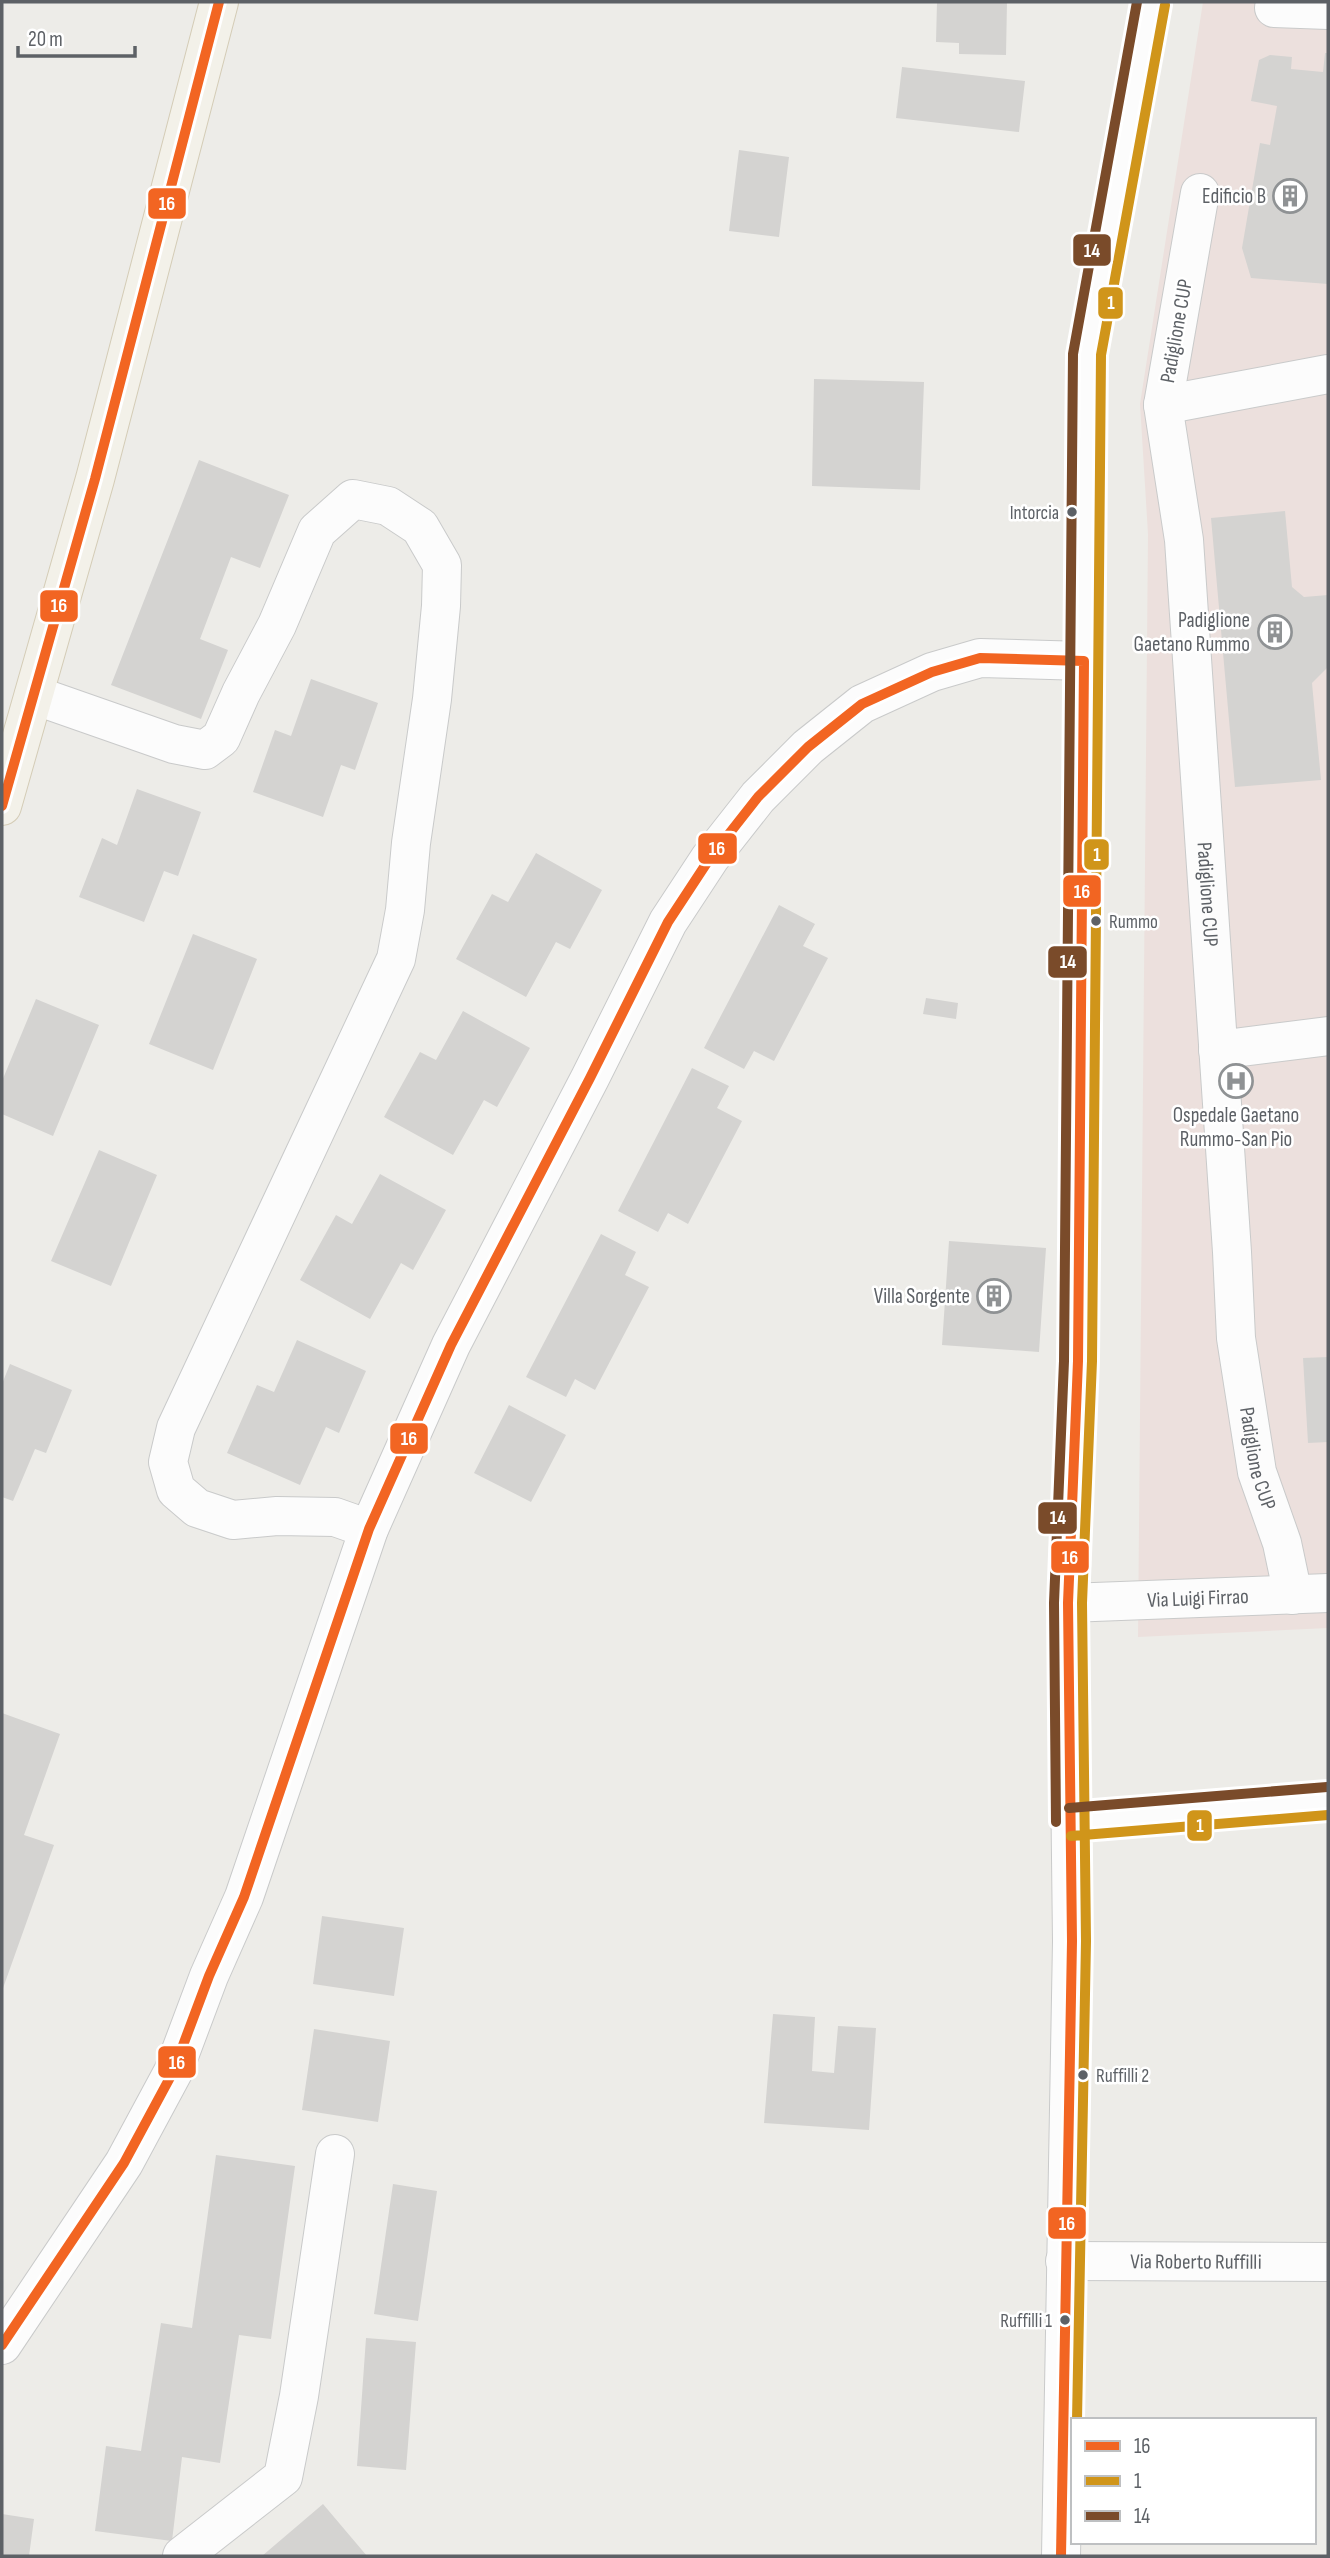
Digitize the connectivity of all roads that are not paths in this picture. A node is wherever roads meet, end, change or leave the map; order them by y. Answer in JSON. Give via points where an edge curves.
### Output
{"nodes":[{"id":1,"x":219,"y":2,"type":"edge"},
{"id":2,"x":1151,"y":2,"type":"edge"},
{"id":3,"x":1274,"y":8,"type":"dead end"},
{"id":4,"x":1328,"y":10,"type":"edge"},
{"id":5,"x":1200,"y":193,"type":"dead end"},
{"id":6,"x":1328,"y":374,"type":"edge"},
{"id":7,"x":1163,"y":405,"type":"junction"},
{"id":8,"x":1084,"y":661,"type":"junction"},
{"id":9,"x":34,"y":695,"type":"junction"},
{"id":10,"x":2,"y":806,"type":"edge"},
{"id":11,"x":1328,"y":1036,"type":"edge"},
{"id":12,"x":1218,"y":1049,"type":"junction"},
{"id":13,"x":369,"y":1529,"type":"junction"},
{"id":14,"x":1310,"y":1594,"type":"edge"},
{"id":15,"x":1068,"y":1603,"type":"junction"},
{"id":16,"x":1328,"y":1773,"type":"edge"},
{"id":17,"x":1316,"y":1802,"type":"edge"},
{"id":18,"x":1070,"y":1822,"type":"junction"},
{"id":19,"x":335,"y":2154,"type":"dead end"},
{"id":20,"x":1065,"y":2261,"type":"junction"},
{"id":21,"x":1328,"y":2262,"type":"edge"},
{"id":22,"x":2,"y":2345,"type":"edge"},
{"id":23,"x":182,"y":2556,"type":"edge"},
{"id":24,"x":1061,"y":2556,"type":"edge"}],
"edges":[{"from":1,"to":9,"type":"main road"},
{"from":2,"to":8,"type":"street","via":[[1087,354]]},
{"from":3,"to":4,"type":"street"},
{"from":5,"to":7,"type":"street","name":"Padiglione CUP"},
{"from":6,"to":7,"type":"street"},
{"from":7,"to":12,"type":"street","name":"Padiglione CUP","via":[[1184,540]]},
{"from":8,"to":13,"type":"street","via":[[979,658],[932,672],[862,704],[808,747],[758,797],[668,922],[451,1345]]},
{"from":8,"to":15,"type":"street","via":[[1078,1361]]},
{"from":9,"to":10,"type":"main road"},
{"from":9,"to":13,"type":"street","via":[[174,744],[205,750],[221,738],[317,531],[354,499],[388,506],[420,527],[442,565],[432,699],[396,959],[176,1428],[168,1462],[176,1490],[197,1508],[233,1520],[335,1517]]},
{"from":11,"to":12,"type":"street"},
{"from":12,"to":14,"type":"street","name":"Padiglione CUP","via":[[1236,1338],[1258,1472],[1282,1543]]},
{"from":13,"to":22,"type":"street","via":[[244,1897],[173,2072],[124,2163]]},
{"from":14,"to":15,"type":"street","name":"Via Luigi Firrao"},
{"from":15,"to":18,"type":"street"},
{"from":16,"to":17,"type":"street"},
{"from":17,"to":18,"type":"street"},
{"from":18,"to":20,"type":"street"},
{"from":19,"to":23,"type":"street","via":[[283,2477]]},
{"from":20,"to":21,"type":"street","name":"Via Roberto Ruffilli"},
{"from":20,"to":24,"type":"street"}]}
